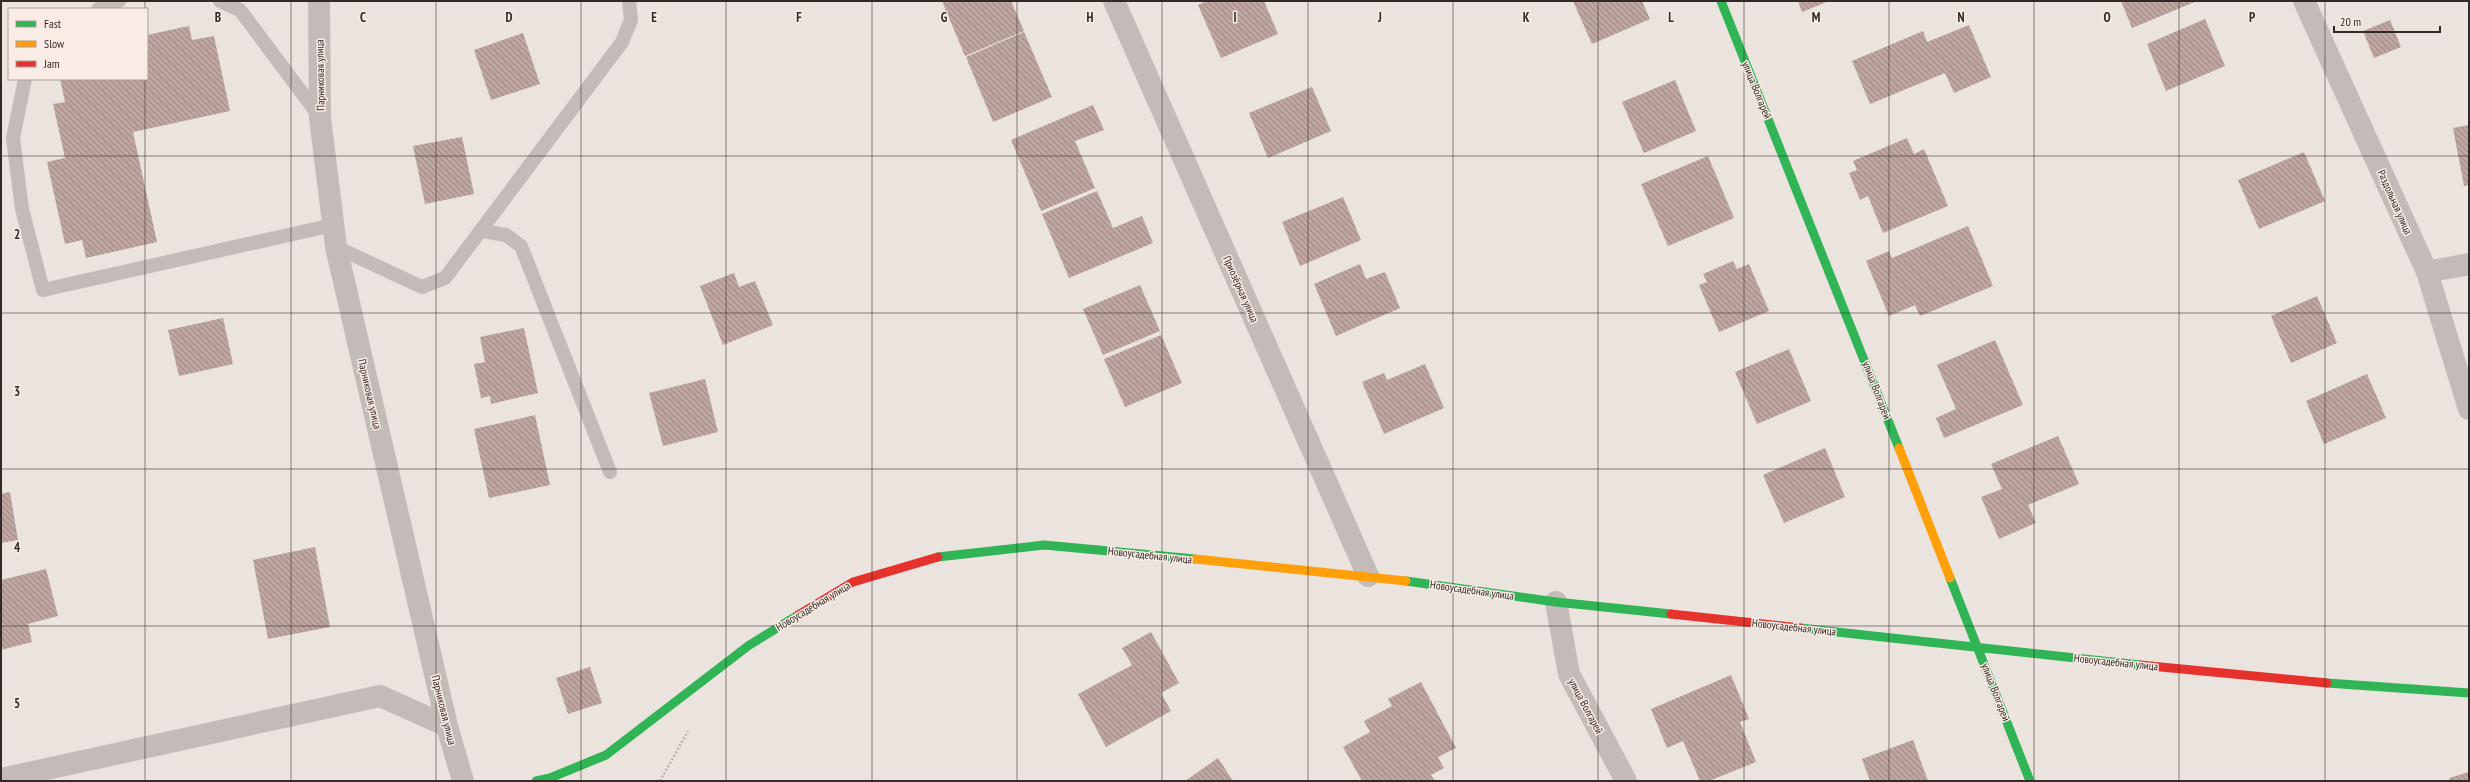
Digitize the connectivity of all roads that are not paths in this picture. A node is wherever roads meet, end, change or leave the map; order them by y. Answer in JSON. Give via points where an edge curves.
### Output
{"nodes":[{"id":1,"x":119,"y":1,"type":"edge"},
{"id":2,"x":220,"y":1,"type":"edge"},
{"id":3,"x":319,"y":1,"type":"edge"},
{"id":4,"x":629,"y":1,"type":"edge"},
{"id":5,"x":1114,"y":1,"type":"edge"},
{"id":6,"x":1720,"y":1,"type":"edge"},
{"id":7,"x":2304,"y":1,"type":"edge"},
{"id":8,"x":101,"y":8,"type":"edge"},
{"id":9,"x":25,"y":80,"type":"edge"},
{"id":10,"x":320,"y":118,"type":"junction"},
{"id":11,"x":333,"y":224,"type":"junction"},
{"id":12,"x":482,"y":231,"type":"junction"},
{"id":13,"x":336,"y":247,"type":"junction"},
{"id":14,"x":2469,"y":264,"type":"edge"},
{"id":15,"x":2427,"y":272,"type":"junction"},
{"id":16,"x":2469,"y":409,"type":"edge"},
{"id":17,"x":610,"y":472,"type":"dead end"},
{"id":18,"x":1368,"y":576,"type":"junction"},
{"id":19,"x":1556,"y":602,"type":"junction"},
{"id":20,"x":1978,"y":647,"type":"junction"},
{"id":21,"x":2469,"y":693,"type":"edge"},
{"id":22,"x":447,"y":726,"type":"junction"},
{"id":23,"x":1,"y":779,"type":"edge"},
{"id":24,"x":463,"y":781,"type":"edge"},
{"id":25,"x":536,"y":781,"type":"edge"},
{"id":26,"x":1626,"y":781,"type":"edge"},
{"id":27,"x":2030,"y":781,"type":"edge"}],
"edges":[{"from":1,"to":8,"type":"lane"},
{"from":2,"to":10,"type":"lane","via":[[240,10]]},
{"from":3,"to":10,"type":"street","name":"Парниковая улица"},
{"from":4,"to":12,"type":"lane","via":[[631,20],[622,42]]},
{"from":5,"to":18,"type":"street","name":"Приозёрная улица"},
{"from":6,"to":20,"type":"street","name":"улица Волгарей"},
{"from":7,"to":15,"type":"street","name":"Раздольная улица"},
{"from":9,"to":11,"type":"lane","via":[[13,138],[22,209],[43,290]]},
{"from":10,"to":11,"type":"street","name":"Парниковая улица"},
{"from":11,"to":13,"type":"street","name":"Парниковая улица"},
{"from":12,"to":13,"type":"lane","via":[[445,278],[422,287]]},
{"from":12,"to":17,"type":"lane","via":[[506,235],[521,246]]},
{"from":13,"to":22,"type":"street","name":"Парниковая улица"},
{"from":14,"to":15,"type":"street"},
{"from":15,"to":16,"type":"street","name":"Раздольная улица"},
{"from":18,"to":19,"type":"street","name":"Новоусадебная улица"},
{"from":18,"to":25,"type":"street","name":"Новоусадебная улица","via":[[1044,545],[935,557],[853,582],[748,646],[606,755],[550,778]]},
{"from":19,"to":20,"type":"street","name":"Новоусадебная улица"},
{"from":19,"to":26,"type":"street","name":"улица Волгарей","via":[[1568,674]]},
{"from":20,"to":21,"type":"street","name":"Новоусадебная улица","via":[[2272,678]]},
{"from":20,"to":27,"type":"street","name":"улица Волгарей"},
{"from":22,"to":23,"type":"street","via":[[380,696]]},
{"from":22,"to":24,"type":"street","name":"Парниковая улица"}]}
